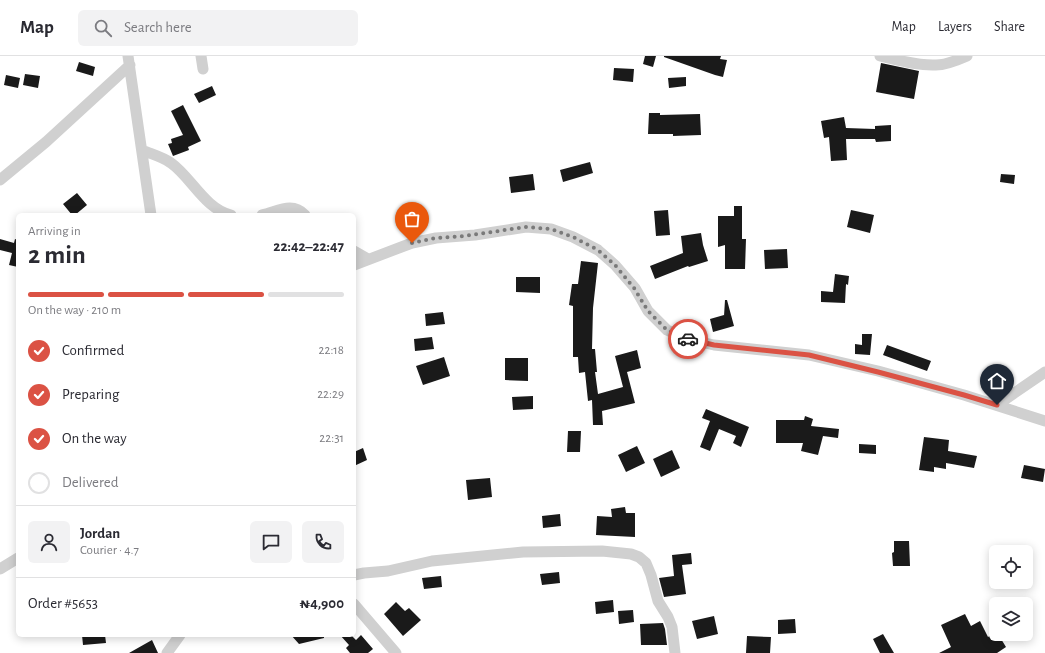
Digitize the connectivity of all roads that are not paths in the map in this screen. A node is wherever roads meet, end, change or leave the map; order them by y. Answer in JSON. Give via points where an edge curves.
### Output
{"nodes":[{"id":1,"x":201,"y":56,"type":"edge"},
{"id":2,"x":880,"y":56,"type":"edge"},
{"id":3,"x":967,"y":56,"type":"edge"},
{"id":4,"x":129,"y":61,"type":"edge"},
{"id":5,"x":203,"y":69,"type":"dead end"},
{"id":6,"x":142,"y":150,"type":"junction"},
{"id":7,"x":0,"y":180,"type":"edge"},
{"id":8,"x":151,"y":213,"type":"edge"},
{"id":9,"x":224,"y":213,"type":"edge"},
{"id":10,"x":269,"y":213,"type":"edge"},
{"id":11,"x":304,"y":213,"type":"edge"},
{"id":12,"x":356,"y":253,"type":"edge"},
{"id":13,"x":368,"y":259,"type":"junction"},
{"id":14,"x":356,"y":264,"type":"edge"},
{"id":15,"x":1045,"y":372,"type":"edge"},
{"id":16,"x":997,"y":405,"type":"junction"},
{"id":17,"x":1045,"y":421,"type":"edge"},
{"id":18,"x":16,"y":559,"type":"edge"},
{"id":19,"x":0,"y":569,"type":"edge"},
{"id":20,"x":356,"y":575,"type":"edge"},
{"id":21,"x":356,"y":606,"type":"edge"},
{"id":22,"x":179,"y":637,"type":"edge"},
{"id":23,"x":167,"y":653,"type":"edge"},
{"id":24,"x":396,"y":653,"type":"edge"},
{"id":25,"x":676,"y":653,"type":"edge"}],
"edges":[{"from":1,"to":5,"type":"street"},
{"from":2,"to":3,"type":"street","via":[[937,65]]},
{"from":4,"to":6,"type":"street"},
{"from":4,"to":7,"type":"street","via":[[46,142]]},
{"from":6,"to":8,"type":"street"},
{"from":6,"to":9,"type":"street","via":[[171,162],[207,200]]},
{"from":10,"to":11,"type":"street","via":[[293,208]]},
{"from":12,"to":13,"type":"street"},
{"from":13,"to":14,"type":"street"},
{"from":13,"to":16,"type":"street","via":[[412,243],[436,238],[526,227],[551,229],[598,250],[615,265],[634,288],[648,311],[667,330],[687,339],[714,345],[809,355]]},
{"from":15,"to":16,"type":"street"},
{"from":16,"to":17,"type":"street"},
{"from":18,"to":19,"type":"street"},
{"from":20,"to":25,"type":"street","via":[[388,571],[432,560],[523,552],[602,551],[631,554],[646,562],[658,601],[672,627]]},
{"from":21,"to":24,"type":"street"},
{"from":22,"to":23,"type":"street"}]}
